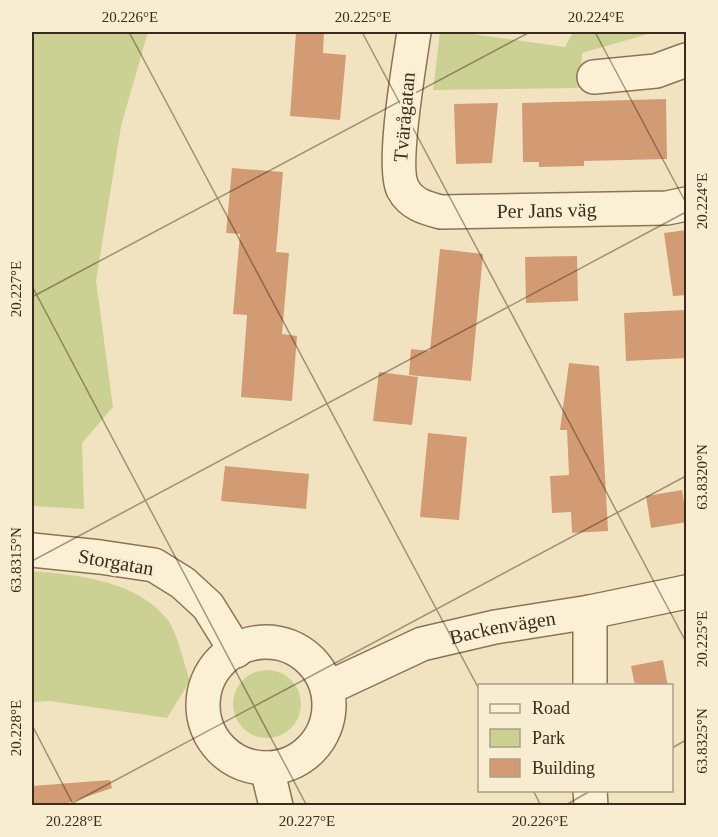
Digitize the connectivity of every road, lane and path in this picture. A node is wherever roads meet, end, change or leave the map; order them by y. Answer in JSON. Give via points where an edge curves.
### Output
{"nodes":[{"id":1,"x":414,"y":32,"type":"edge"},
{"id":2,"x":686,"y":62,"type":"edge"},
{"id":3,"x":594,"y":77,"type":"dead end"},
{"id":4,"x":410,"y":199,"type":"joint"},
{"id":5,"x":687,"y":204,"type":"edge"},
{"id":6,"x":32,"y":550,"type":"edge"},
{"id":7,"x":687,"y":592,"type":"edge"},
{"id":8,"x":590,"y":612,"type":"junction"},
{"id":9,"x":236,"y":651,"type":"junction"},
{"id":10,"x":590,"y":684,"type":"edge"},
{"id":11,"x":328,"y":688,"type":"junction"},
{"id":12,"x":267,"y":768,"type":"junction"},
{"id":13,"x":276,"y":806,"type":"edge"}],
"edges":[{"from":1,"to":4,"type":"street","name":"Tvärågatan","via":[[400,147],[400,182]]},
{"from":2,"to":3,"type":"street","via":[[656,71]]},
{"from":4,"to":5,"type":"street","name":"Per Jans väg","via":[[441,212],[667,208]]},
{"from":6,"to":9,"type":"street","name":"Storgatan","via":[[154,565],[183,583],[208,606]]},
{"from":7,"to":8,"type":"street","name":"Backenvägen"},
{"from":8,"to":10,"type":"street"},
{"from":8,"to":11,"type":"street","name":"Backenvägen","via":[[495,627],[422,644]]},
{"from":9,"to":11,"type":"street","via":[[249,644],[281,644],[320,670]]},
{"from":9,"to":12,"type":"street","via":[[221,660],[210,676],[204,693],[205,723],[212,737],[232,758]]},
{"from":11,"to":12,"type":"street","via":[[327,725],[318,742],[285,766]]},
{"from":12,"to":13,"type":"street"}]}
